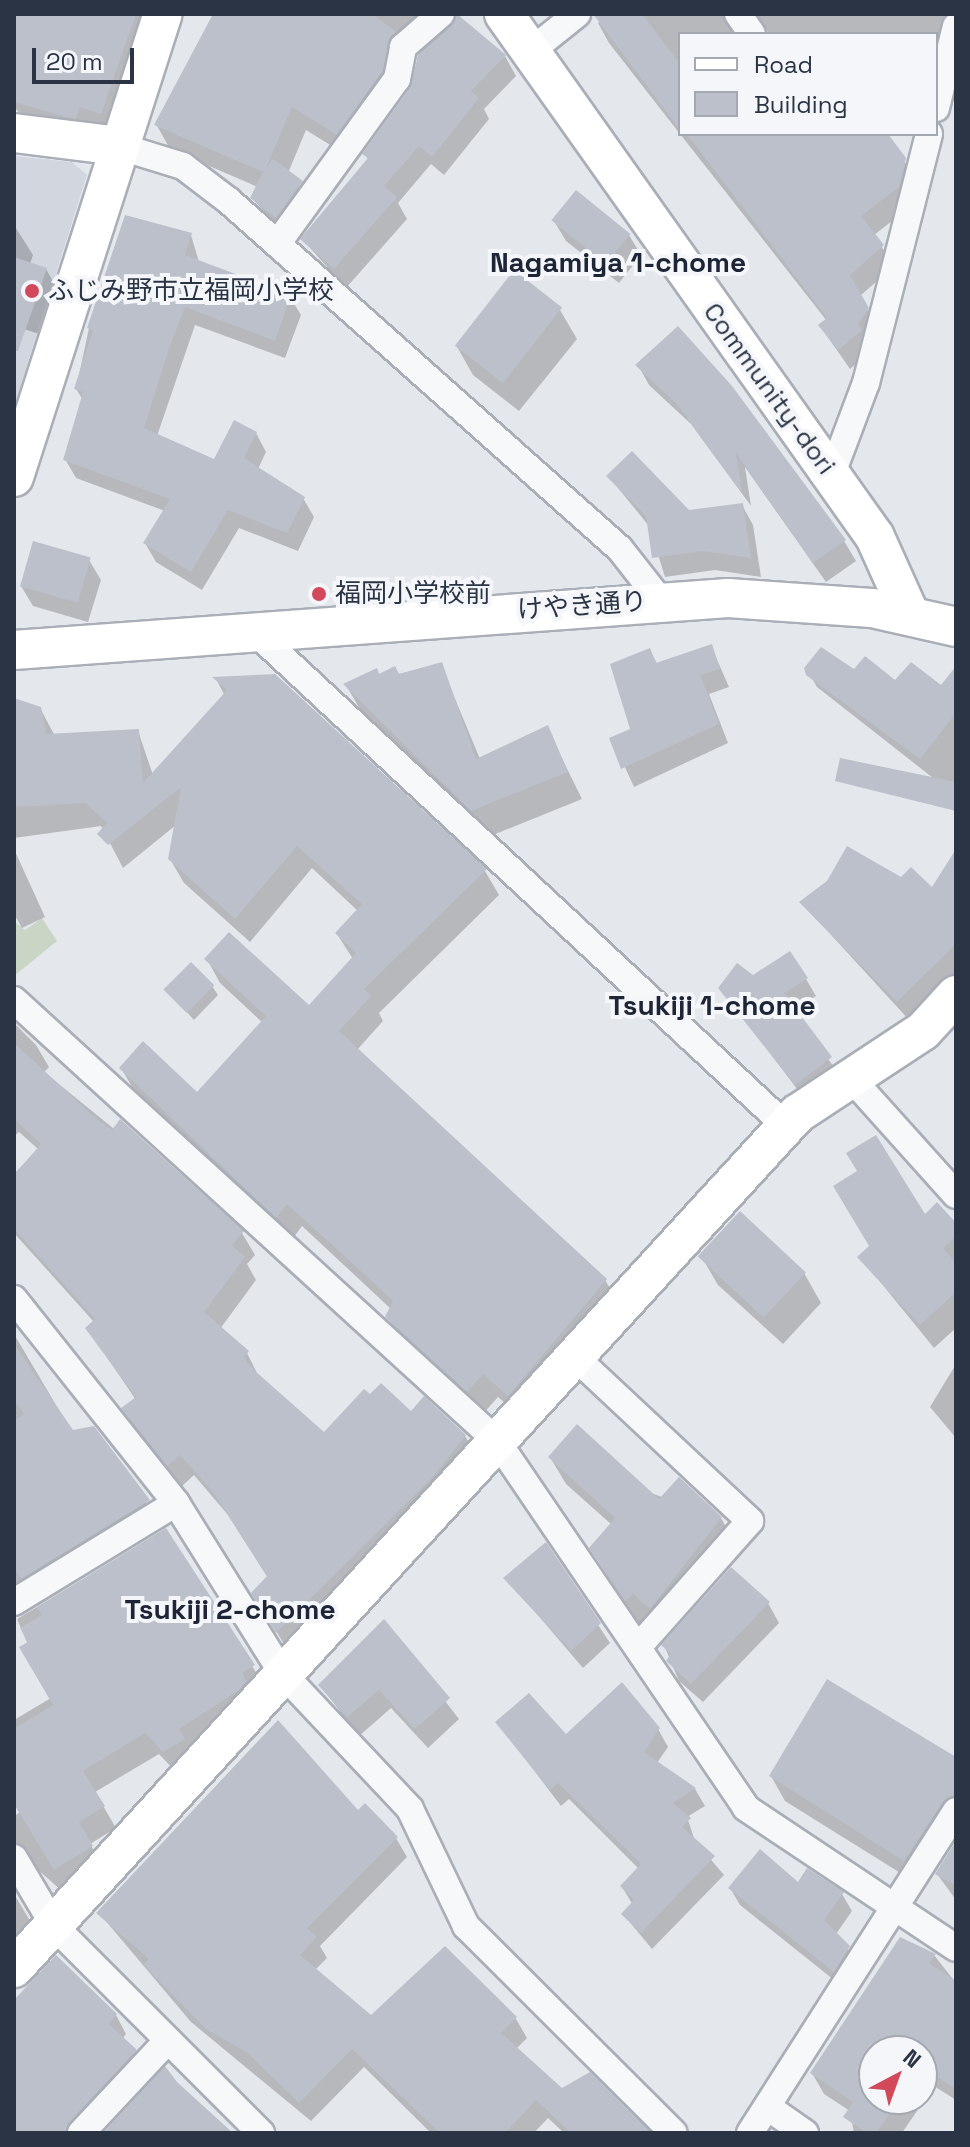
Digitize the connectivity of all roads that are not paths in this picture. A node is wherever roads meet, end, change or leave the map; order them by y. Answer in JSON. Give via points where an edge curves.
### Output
{"nodes":[{"id":1,"x":163,"y":14,"type":"edge"},
{"id":2,"x":441,"y":14,"type":"edge"},
{"id":3,"x":504,"y":14,"type":"edge"},
{"id":4,"x":577,"y":14,"type":"edge"},
{"id":5,"x":738,"y":14,"type":"edge"},
{"id":6,"x":956,"y":26,"type":"edge"},
{"id":7,"x":751,"y":32,"type":"edge"},
{"id":8,"x":531,"y":51,"type":"junction"},
{"id":9,"x":938,"y":96,"type":"edge"},
{"id":10,"x":14,"y":133,"type":"edge"},
{"id":11,"x":928,"y":136,"type":"edge"},
{"id":12,"x":118,"y":146,"type":"junction"},
{"id":13,"x":277,"y":244,"type":"junction"},
{"id":14,"x":831,"y":476,"type":"junction"},
{"id":15,"x":14,"y":477,"type":"edge"},
{"id":16,"x":660,"y":600,"type":"junction"},
{"id":17,"x":910,"y":615,"type":"junction"},
{"id":18,"x":956,"y":627,"type":"edge"},
{"id":19,"x":254,"y":631,"type":"junction"},
{"id":20,"x":14,"y":650,"type":"edge"},
{"id":21,"x":956,"y":995,"type":"edge"},
{"id":22,"x":14,"y":1000,"type":"edge"},
{"id":23,"x":851,"y":1078,"type":"junction"},
{"id":24,"x":786,"y":1126,"type":"junction"},
{"id":25,"x":956,"y":1195,"type":"edge"},
{"id":26,"x":14,"y":1299,"type":"edge"},
{"id":27,"x":575,"y":1357,"type":"junction"},
{"id":28,"x":497,"y":1441,"type":"junction"},
{"id":29,"x":176,"y":1503,"type":"junction"},
{"id":30,"x":14,"y":1602,"type":"edge"},
{"id":31,"x":638,"y":1647,"type":"junction"},
{"id":32,"x":283,"y":1674,"type":"junction"},
{"id":33,"x":956,"y":1811,"type":"edge"},
{"id":34,"x":14,"y":1858,"type":"edge"},
{"id":35,"x":897,"y":1911,"type":"junction"},
{"id":36,"x":54,"y":1926,"type":"junction"},
{"id":37,"x":956,"y":1948,"type":"edge"},
{"id":38,"x":14,"y":1968,"type":"edge"},
{"id":39,"x":168,"y":2040,"type":"junction"},
{"id":40,"x":769,"y":2108,"type":"junction"},
{"id":41,"x":81,"y":2133,"type":"edge"},
{"id":42,"x":261,"y":2133,"type":"edge"},
{"id":43,"x":674,"y":2133,"type":"edge"},
{"id":44,"x":750,"y":2133,"type":"edge"},
{"id":45,"x":805,"y":2133,"type":"edge"}],
"edges":[{"from":1,"to":12,"type":"street"},
{"from":2,"to":13,"type":"street","via":[[403,47],[397,79]]},
{"from":3,"to":8,"type":"street","name":"Community-dori"},
{"from":4,"to":8,"type":"street"},
{"from":5,"to":7,"type":"street"},
{"from":6,"to":9,"type":"street"},
{"from":8,"to":14,"type":"street","name":"Community-dori"},
{"from":10,"to":12,"type":"street"},
{"from":11,"to":14,"type":"street","via":[[866,383]]},
{"from":12,"to":13,"type":"street","via":[[183,166]]},
{"from":12,"to":15,"type":"street"},
{"from":13,"to":16,"type":"street","via":[[620,549]]},
{"from":14,"to":17,"type":"street","name":"Community-dori","via":[[875,537]]},
{"from":16,"to":17,"type":"street","name":"けやき通り","via":[[814,602]]},
{"from":16,"to":19,"type":"street","name":"けやき通り"},
{"from":17,"to":18,"type":"street","name":"けやき通り"},
{"from":19,"to":20,"type":"street","name":"けやき通り"},
{"from":19,"to":24,"type":"street"},
{"from":21,"to":23,"type":"street","via":[[923,1031]]},
{"from":22,"to":28,"type":"street"},
{"from":23,"to":24,"type":"street"},
{"from":23,"to":25,"type":"street"},
{"from":24,"to":27,"type":"street"},
{"from":26,"to":29,"type":"street"},
{"from":27,"to":28,"type":"street"},
{"from":27,"to":31,"type":"street","via":[[750,1521]]},
{"from":28,"to":31,"type":"street"},
{"from":28,"to":32,"type":"street"},
{"from":29,"to":30,"type":"street"},
{"from":29,"to":32,"type":"street"},
{"from":31,"to":35,"type":"street","via":[[746,1808]]},
{"from":32,"to":36,"type":"street"},
{"from":32,"to":43,"type":"street","via":[[410,1809],[466,1926]]},
{"from":33,"to":35,"type":"street"},
{"from":34,"to":36,"type":"street"},
{"from":35,"to":37,"type":"street"},
{"from":35,"to":40,"type":"street"},
{"from":36,"to":38,"type":"street"},
{"from":36,"to":39,"type":"street"},
{"from":39,"to":41,"type":"street"},
{"from":39,"to":42,"type":"street"},
{"from":40,"to":44,"type":"street"},
{"from":40,"to":45,"type":"street"}]}
